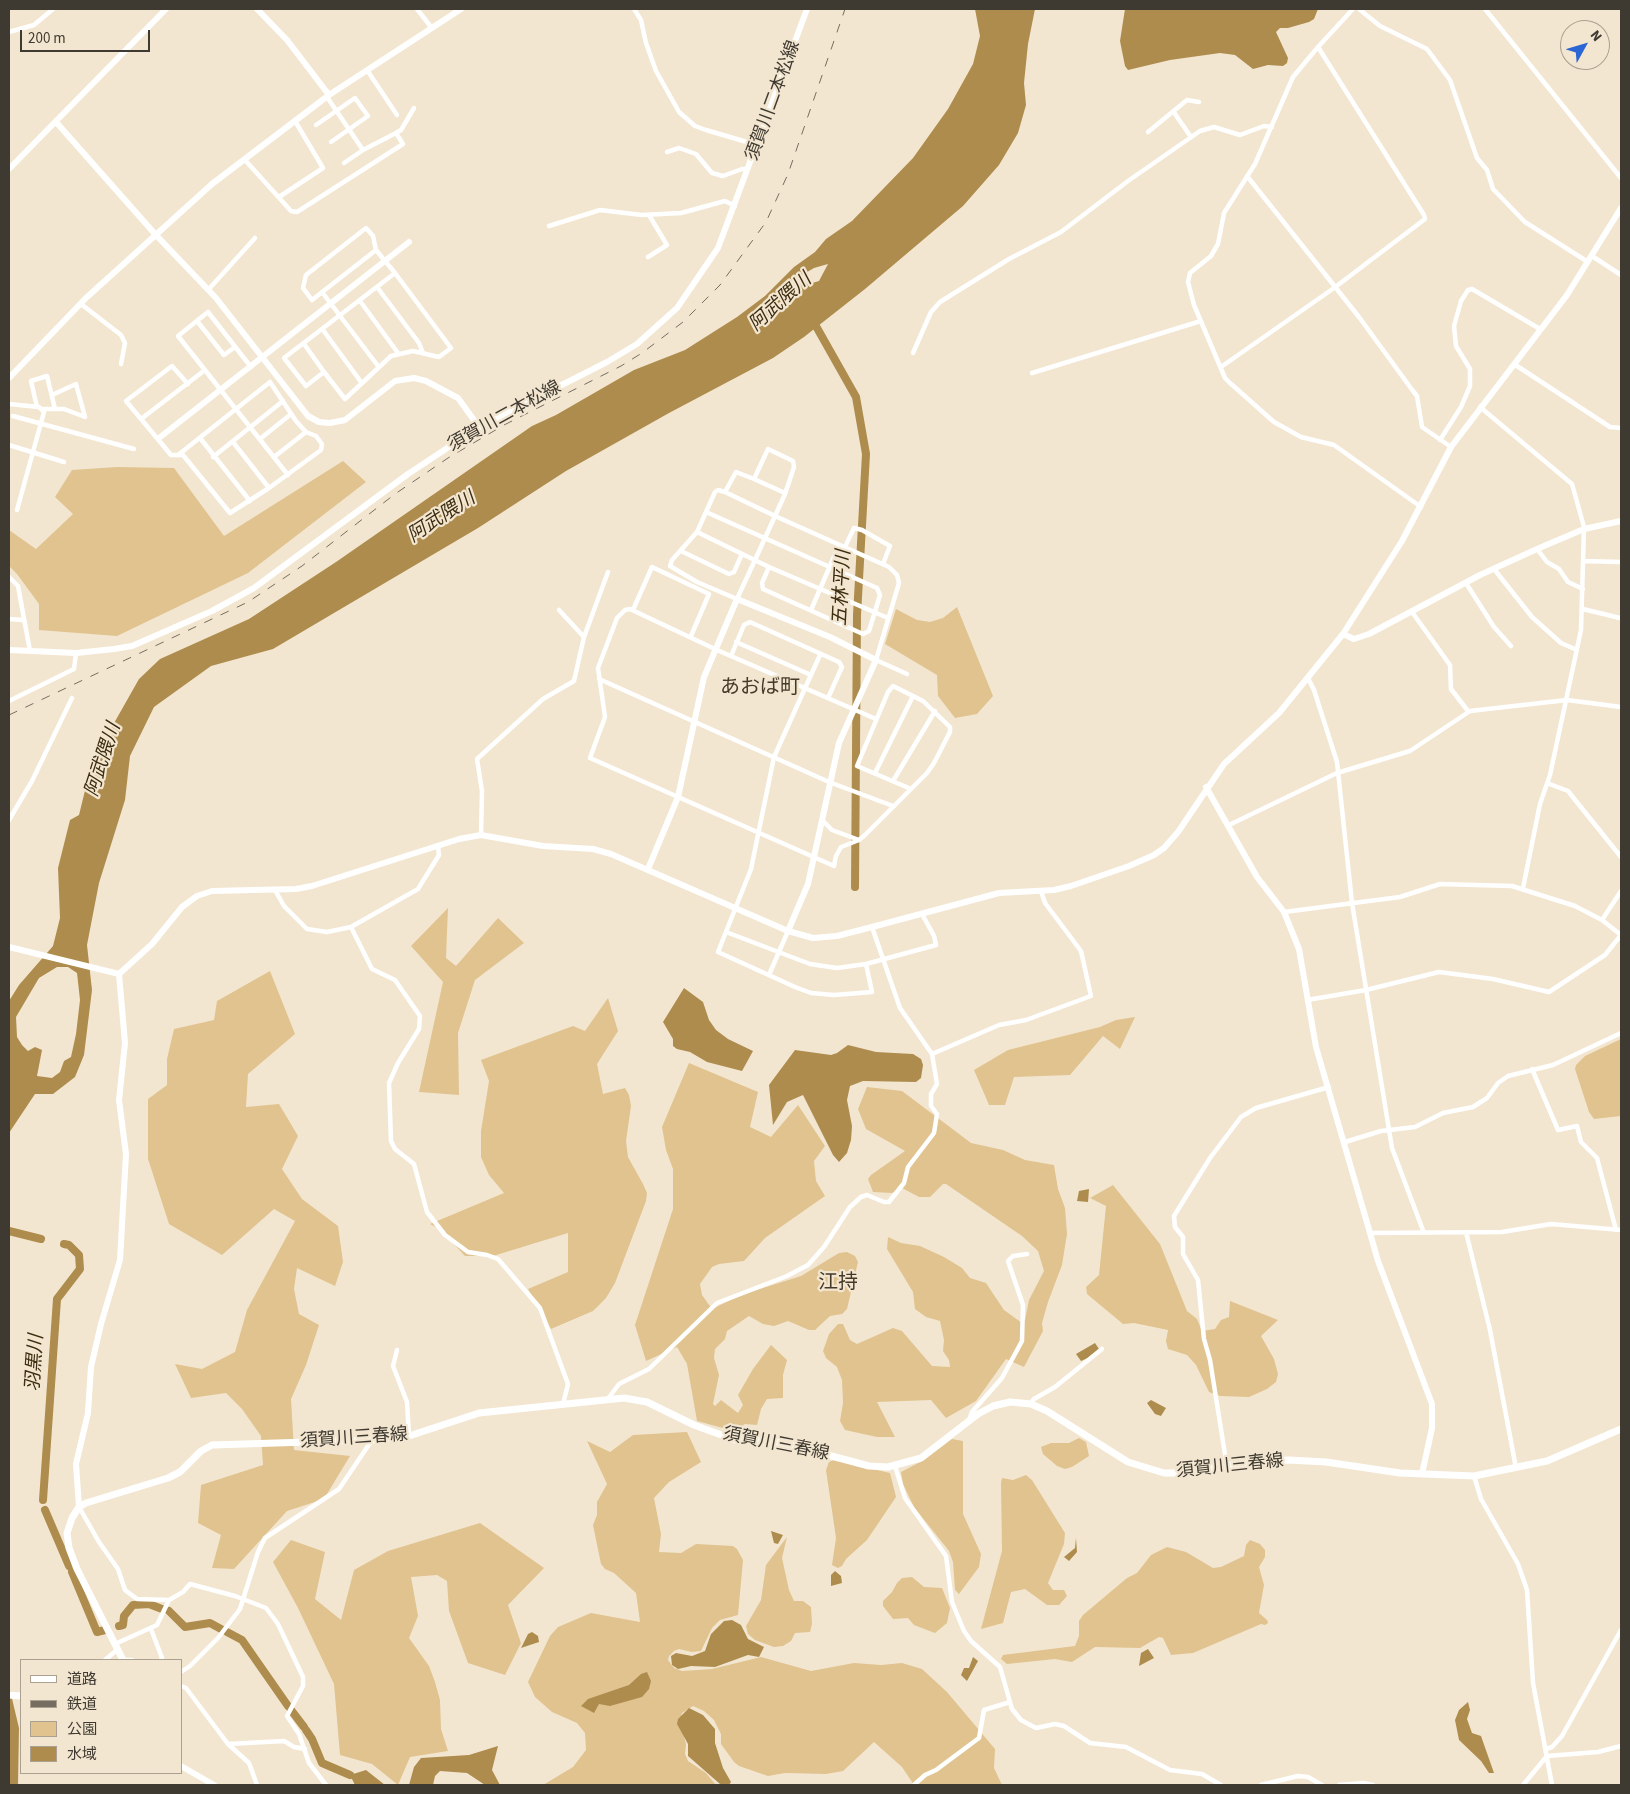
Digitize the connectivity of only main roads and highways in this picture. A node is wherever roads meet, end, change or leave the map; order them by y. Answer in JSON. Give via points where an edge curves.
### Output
{"nodes":[{"id":1,"x":1621,"y":1429,"type":"edge"},
{"id":2,"x":124,"y":1659,"type":"edge"}],
"edges":[{"from":1,"to":2,"type":"main road","name":"須賀川三春線","via":[[1563,1456],[1474,1476],[1392,1472],[1301,1461],[1266,1461],[1182,1473],[1146,1469],[1122,1459],[1056,1416],[1030,1404],[1010,1402],[999,1404],[970,1421],[915,1461],[895,1466],[869,1466],[779,1442],[735,1440],[647,1402],[624,1398],[473,1415],[410,1436],[212,1445],[201,1451],[180,1472],[86,1503],[72,1518],[67,1533],[69,1548]]}]}
